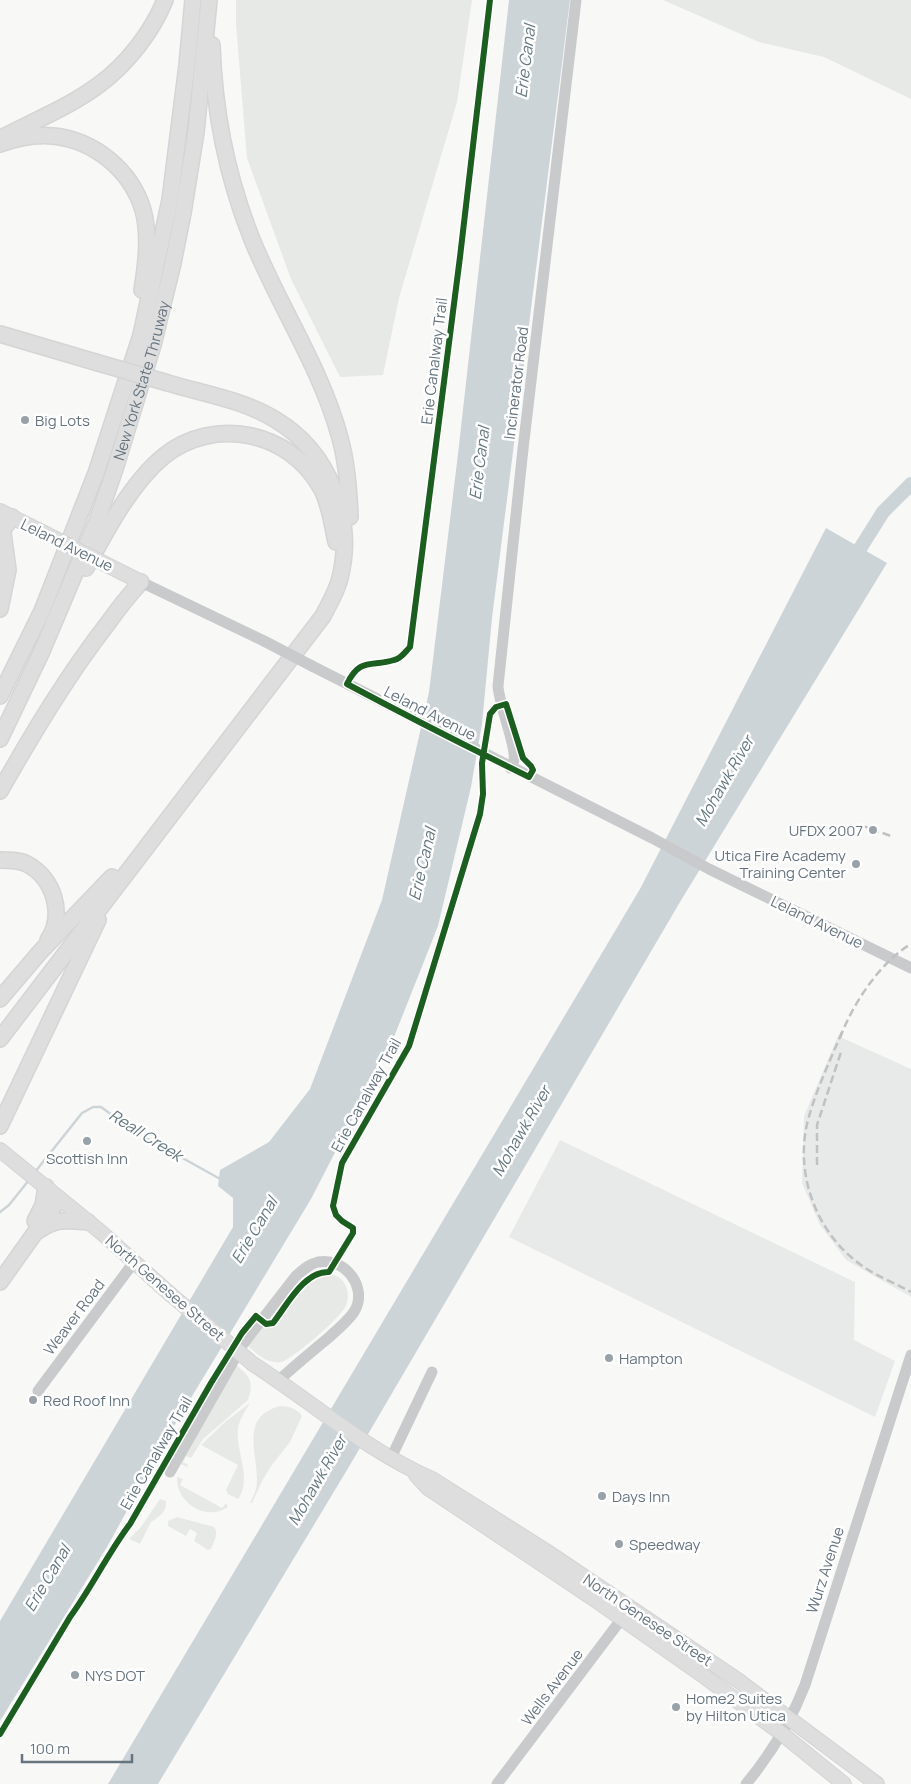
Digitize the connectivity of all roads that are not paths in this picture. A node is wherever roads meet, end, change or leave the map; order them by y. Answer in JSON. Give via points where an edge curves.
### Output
{"nodes":[{"id":1,"x":166,"y":0,"type":"edge"},
{"id":2,"x":192,"y":0,"type":"edge"},
{"id":3,"x":210,"y":0,"type":"edge"},
{"id":4,"x":576,"y":0,"type":"edge"},
{"id":5,"x":0,"y":138,"type":"edge"},
{"id":6,"x":0,"y":144,"type":"edge"},
{"id":7,"x":0,"y":334,"type":"edge"},
{"id":8,"x":0,"y":340,"type":"edge"},
{"id":9,"x":132,"y":363,"type":"junction"},
{"id":10,"x":94,"y":365,"type":"junction"},
{"id":11,"x":167,"y":386,"type":"junction"},
{"id":12,"x":6,"y":514,"type":"edge"},
{"id":13,"x":2,"y":539,"type":"edge"},
{"id":14,"x":336,"y":544,"type":"junction"},
{"id":15,"x":343,"y":560,"type":"junction"},
{"id":16,"x":141,"y":582,"type":"junction"},
{"id":17,"x":0,"y":609,"type":"edge"},
{"id":18,"x":42,"y":651,"type":"junction"},
{"id":19,"x":0,"y":696,"type":"edge"},
{"id":20,"x":0,"y":739,"type":"edge"},
{"id":21,"x":510,"y":768,"type":"junction"},
{"id":22,"x":0,"y":791,"type":"edge"},
{"id":23,"x":0,"y":860,"type":"edge"},
{"id":24,"x":126,"y":864,"type":"junction"},
{"id":25,"x":119,"y":882,"type":"junction"},
{"id":26,"x":40,"y":952,"type":"junction"},
{"id":27,"x":911,"y":968,"type":"edge"},
{"id":28,"x":0,"y":999,"type":"edge"},
{"id":29,"x":0,"y":1028,"type":"edge"},
{"id":30,"x":0,"y":1039,"type":"edge"},
{"id":31,"x":0,"y":1126,"type":"edge"},
{"id":32,"x":0,"y":1150,"type":"edge"},
{"id":33,"x":42,"y":1184,"type":"junction"},
{"id":34,"x":59,"y":1198,"type":"junction"},
{"id":35,"x":88,"y":1222,"type":"junction"},
{"id":36,"x":37,"y":1231,"type":"junction"},
{"id":37,"x":134,"y":1262,"type":"junction"},
{"id":38,"x":0,"y":1264,"type":"edge"},
{"id":39,"x":0,"y":1282,"type":"edge"},
{"id":40,"x":911,"y":1354,"type":"edge"},
{"id":41,"x":432,"y":1372,"type":"dead end"},
{"id":42,"x":277,"y":1382,"type":"junction"},
{"id":43,"x":38,"y":1390,"type":"dead end"},
{"id":44,"x":391,"y":1458,"type":"junction"},
{"id":45,"x":410,"y":1469,"type":"junction"},
{"id":46,"x":170,"y":1472,"type":"dead end"},
{"id":47,"x":630,"y":1607,"type":"junction"},
{"id":48,"x":621,"y":1619,"type":"junction"},
{"id":49,"x":789,"y":1718,"type":"junction"},
{"id":50,"x":781,"y":1733,"type":"junction"},
{"id":51,"x":497,"y":1784,"type":"edge"},
{"id":52,"x":746,"y":1784,"type":"edge"},
{"id":53,"x":844,"y":1784,"type":"edge"},
{"id":54,"x":877,"y":1784,"type":"edge"}],
"edges":[{"from":1,"to":5,"type":"highway","via":[[134,50],[100,84]]},
{"from":2,"to":9,"type":"highway","name":"New York State Thruway","via":[[170,200]]},
{"from":3,"to":15,"type":"highway","via":[[217,108],[239,202],[252,238],[328,402],[340,438],[347,470],[350,516],[348,545]]},
{"from":3,"to":18,"type":"highway","name":"New York State Thruway","via":[[196,132],[183,213],[154,345],[97,521]]},
{"from":4,"to":21,"type":"street","name":"Incinerator Road","via":[[498,686],[513,750]]},
{"from":6,"to":9,"type":"highway","via":[[39,136],[76,141],[110,160],[136,193],[146,224],[146,262]]},
{"from":7,"to":10,"type":"highway"},
{"from":8,"to":10,"type":"highway"},
{"from":9,"to":19,"type":"highway","name":"New York State Thruway","via":[[96,473],[42,611]]},
{"from":10,"to":11,"type":"highway","bridge":true},
{"from":11,"to":14,"type":"highway","via":[[262,418],[301,447],[314,463],[332,499]]},
{"from":11,"to":15,"type":"highway","via":[[256,409],[295,433],[324,469],[336,493],[344,536]]},
{"from":12,"to":13,"type":"highway"},
{"from":12,"to":16,"type":"main road","name":"Leland Avenue","bridge":true},
{"from":13,"to":17,"type":"highway","via":[[8,570]]},
{"from":14,"to":18,"type":"highway","via":[[322,488],[300,461],[263,438],[241,433],[221,433],[188,441],[163,457],[124,503]]},
{"from":14,"to":24,"type":"highway","via":[[326,590],[315,610]]},
{"from":15,"to":25,"type":"highway","via":[[340,579],[323,616]]},
{"from":16,"to":21,"type":"street","name":"Leland Avenue","bridge":true,"via":[[264,641]]},
{"from":16,"to":22,"type":"highway","via":[[68,677]]},
{"from":18,"to":20,"type":"highway","name":"New York State Thruway"},
{"from":21,"to":27,"type":"street","name":"Leland Avenue"},
{"from":23,"to":26,"type":"highway","via":[[28,864],[54,894],[55,926]]},
{"from":24,"to":26,"type":"highway"},
{"from":24,"to":29,"type":"highway"},
{"from":25,"to":30,"type":"highway"},
{"from":25,"to":31,"type":"highway"},
{"from":26,"to":28,"type":"highway"},
{"from":32,"to":33,"type":"main road","name":"North Genesee Street"},
{"from":33,"to":34,"type":"main road","name":"North Genesee Street"},
{"from":33,"to":38,"type":"highway","via":[[43,1205],[38,1218]]},
{"from":34,"to":35,"type":"main road","name":"North Genesee Street"},
{"from":34,"to":36,"type":"highway"},
{"from":35,"to":36,"type":"highway","via":[[60,1221],[49,1223]]},
{"from":35,"to":37,"type":"main road","name":"North Genesee Street"},
{"from":36,"to":39,"type":"highway"},
{"from":37,"to":42,"type":"main road","name":"North Genesee Street","bridge":true},
{"from":37,"to":43,"type":"street","name":"Weaver Road"},
{"from":40,"to":49,"type":"street","name":"Wurz Avenue","via":[[805,1685]]},
{"from":41,"to":44,"type":"street"},
{"from":42,"to":44,"type":"main road","name":"North Genesee Street"},
{"from":42,"to":46,"type":"street","via":[[354,1312],[359,1297],[357,1287],[340,1265],[317,1262],[296,1276],[243,1344]]},
{"from":44,"to":45,"type":"main road","name":"North Genesee Street"},
{"from":45,"to":47,"type":"main road","name":"North Genesee Street","via":[[432,1479]]},
{"from":45,"to":48,"type":"main road","name":"North Genesee Street","via":[[428,1488]]},
{"from":47,"to":48,"type":"street","name":"Wells Avenue"},
{"from":47,"to":49,"type":"main road","name":"North Genesee Street"},
{"from":48,"to":50,"type":"main road","name":"North Genesee Street"},
{"from":48,"to":51,"type":"street","name":"Wells Avenue"},
{"from":49,"to":50,"type":"street","name":"Wurz Avenue"},
{"from":49,"to":54,"type":"main road","name":"North Genesee Street"},
{"from":50,"to":52,"type":"street","name":"Wurz Avenue"},
{"from":50,"to":53,"type":"main road","name":"North Genesee Street"}]}
